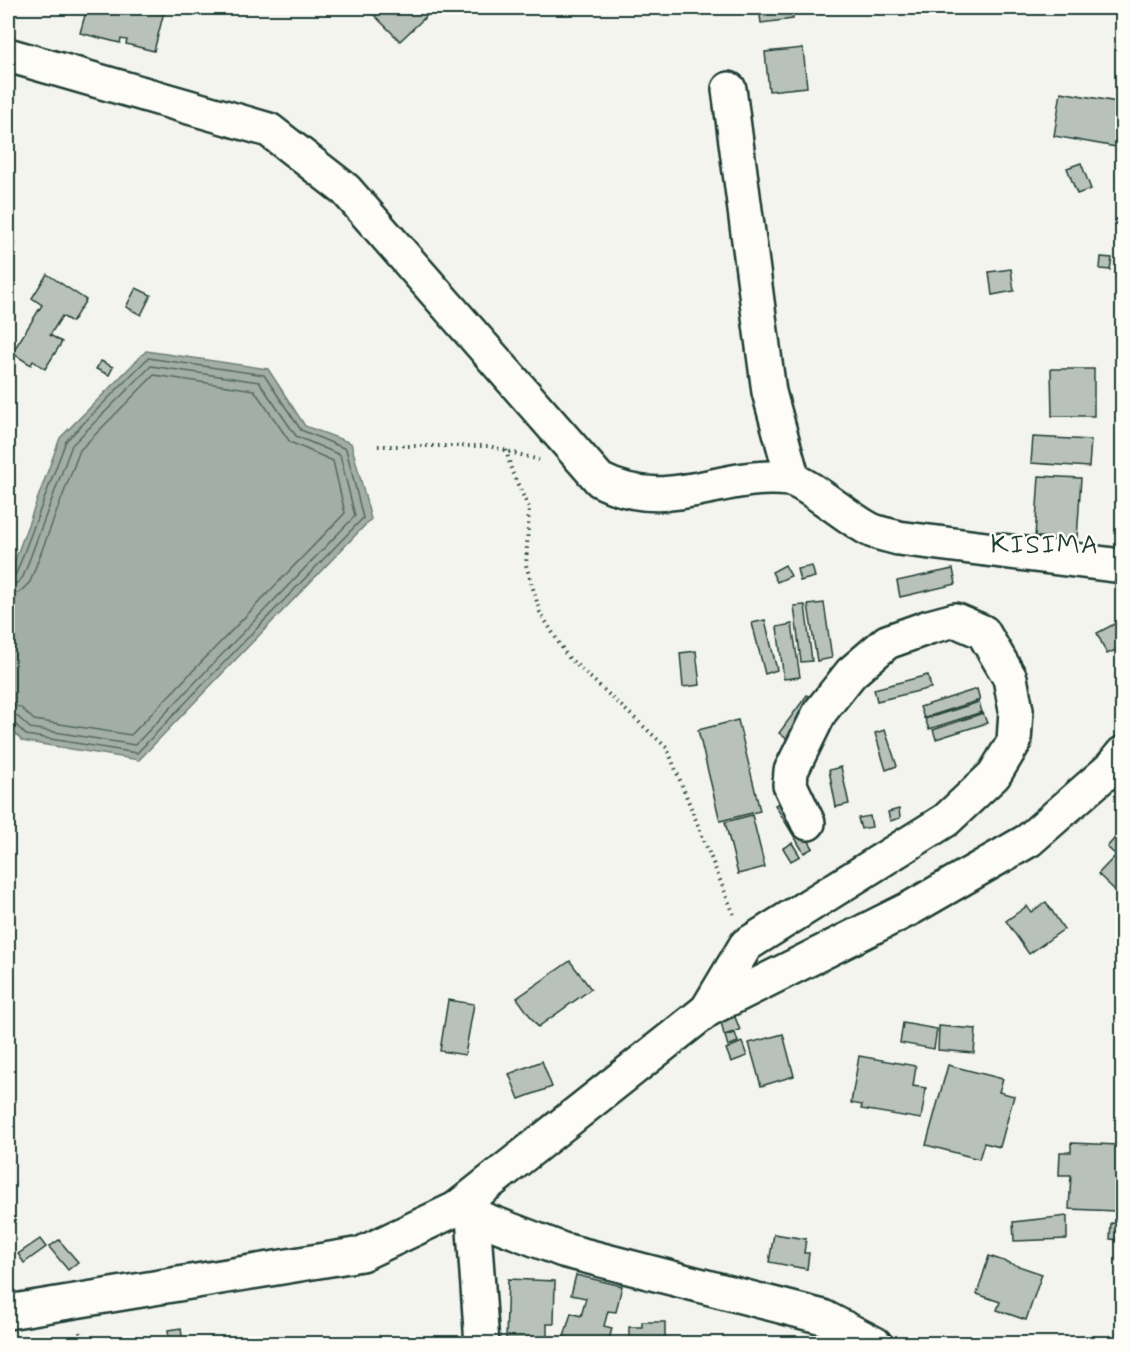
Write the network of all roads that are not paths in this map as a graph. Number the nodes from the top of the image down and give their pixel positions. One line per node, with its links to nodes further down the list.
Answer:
1 (8, 55): 3 (street)
2 (729, 89): 3 (street)
3 (793, 480): 4 (street)
4 (1122, 560)
5 (1122, 754): 7 (street)
6 (808, 823): 7 (street)
7 (707, 1010): 8 (street)
8 (465, 1213): 9 (street); 10 (street); 11 (street)
9 (8, 1312)
10 (482, 1344)
11 (875, 1344)

